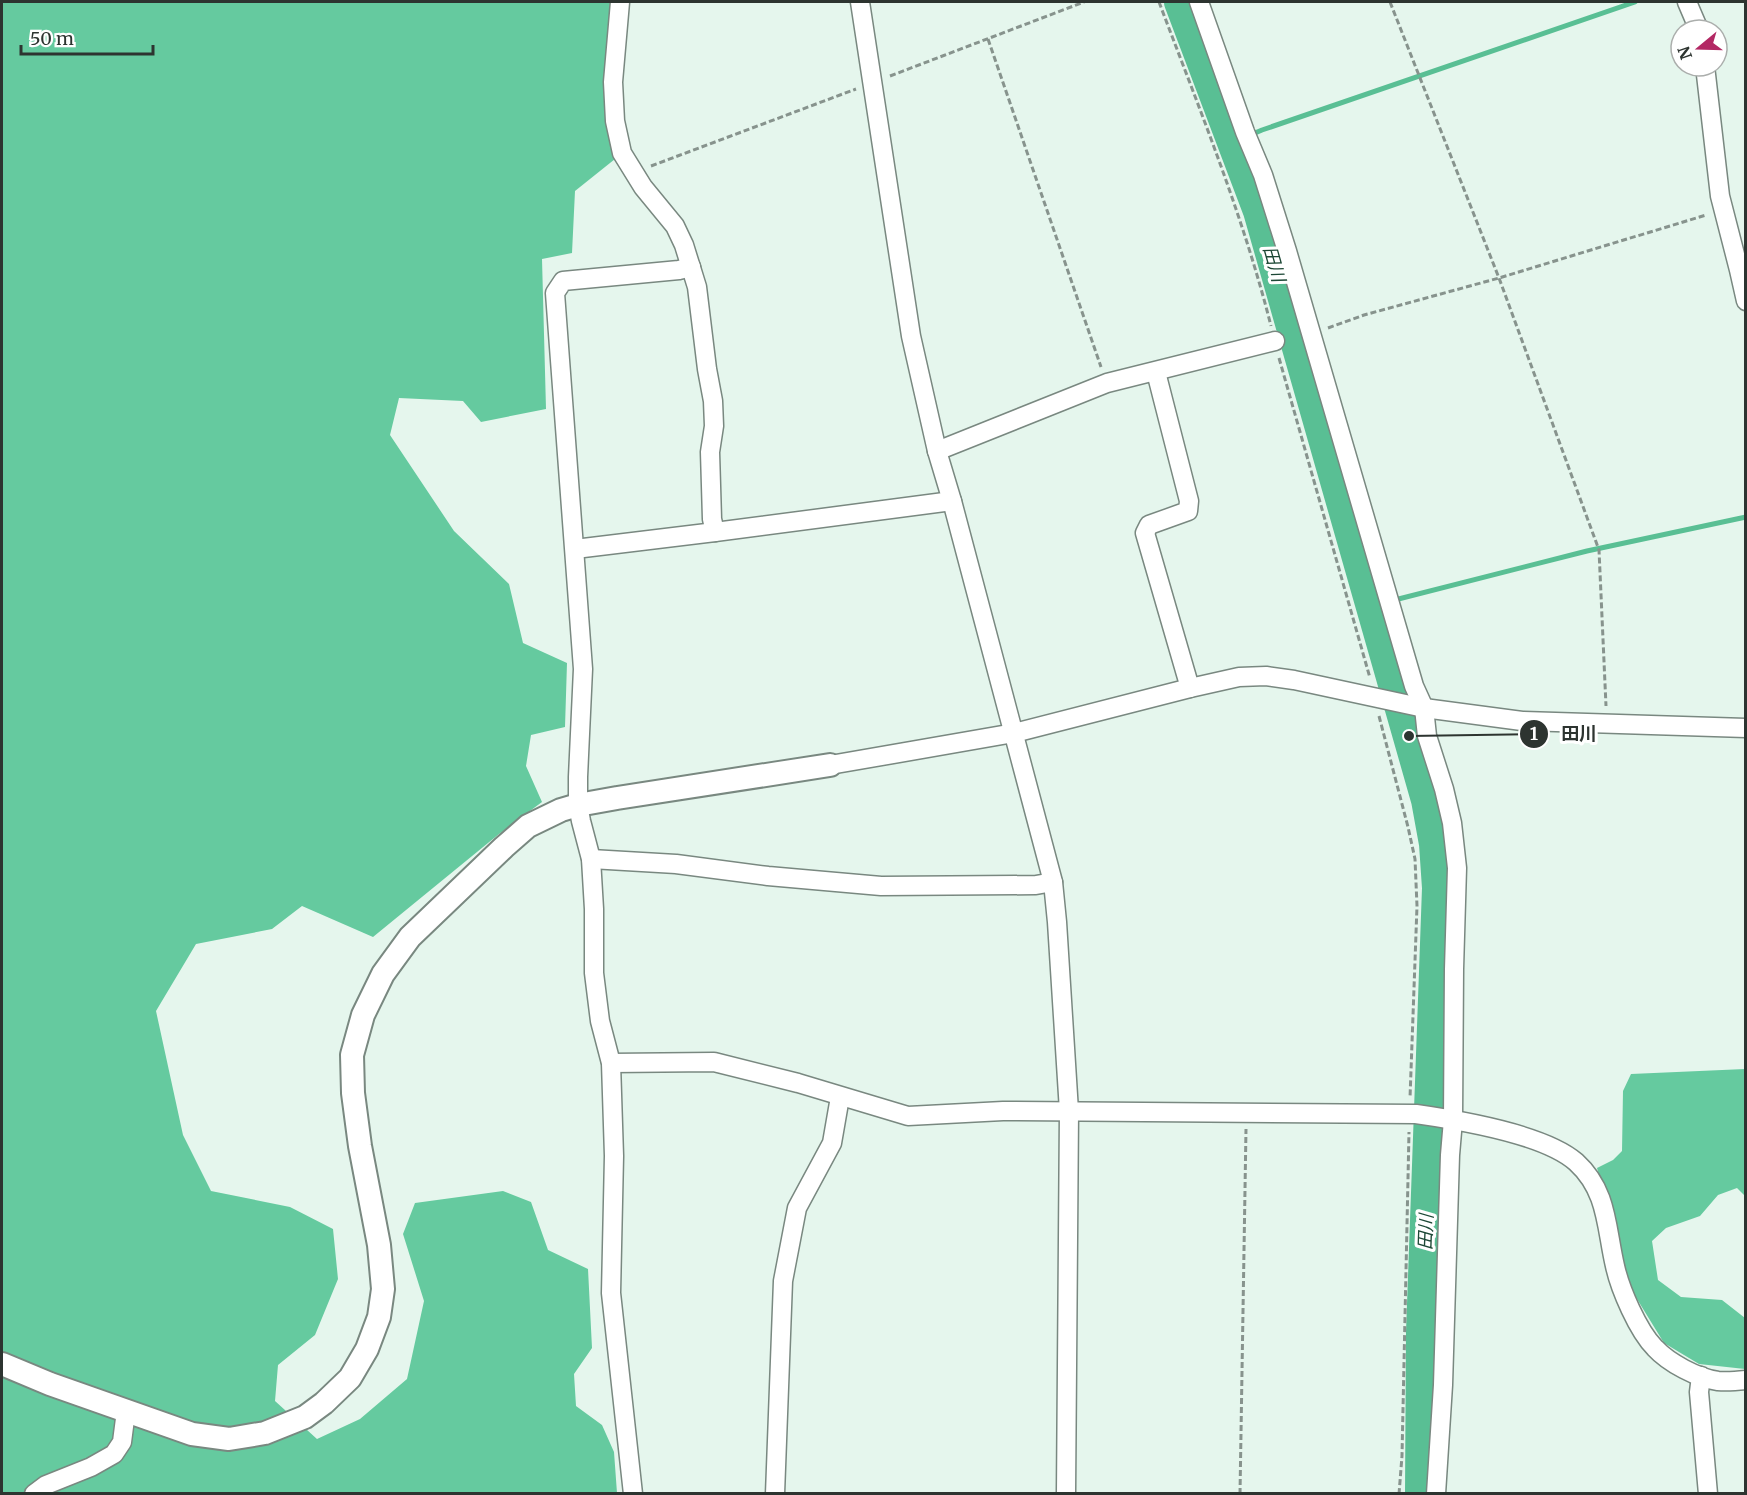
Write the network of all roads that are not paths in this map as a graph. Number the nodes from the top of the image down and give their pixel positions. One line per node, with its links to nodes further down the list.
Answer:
1 (620, 2): 7 (street)
2 (860, 2): 11 (street)
3 (1199, 2): 16 (street)
4 (1687, 2): 5 (street)
5 (1694, 18)
6 (1706, 78): 8 (street)
7 (691, 267): 13 (street); 14 (street)
8 (1746, 301)
9 (1275, 341): 10 (street)
10 (1156, 372): 11 (street); 15 (street)
11 (937, 451): 12 (street)
12 (952, 501): 13 (street); 18 (street)
13 (715, 532): 14 (street)
14 (575, 549): 20 (street)
15 (1190, 688): 16 (street); 18 (street)
16 (1418, 707): 17 (street); 26 (street)
17 (1746, 728)
18 (1014, 733): 19 (street); 22 (street)
19 (830, 765): 20 (street)
20 (578, 805): 21 (street); 30 (street)
21 (591, 859): 22 (street); 23 (street)
22 (1053, 882): 25 (street)
23 (611, 1063): 24 (street); 32 (street)
24 (840, 1097): 25 (street); 33 (street)
25 (1069, 1111): 26 (street); 34 (street)
26 (1449, 1119): 28 (street); 35 (street)
27 (2, 1364): 30 (street)
28 (1701, 1376): 29 (street); 36 (street)
29 (1746, 1380)
30 (126, 1411): 31 (street)
31 (34, 1494)
32 (633, 1494)
33 (775, 1494)
34 (1066, 1494)
35 (1436, 1494)
36 (1708, 1494)

